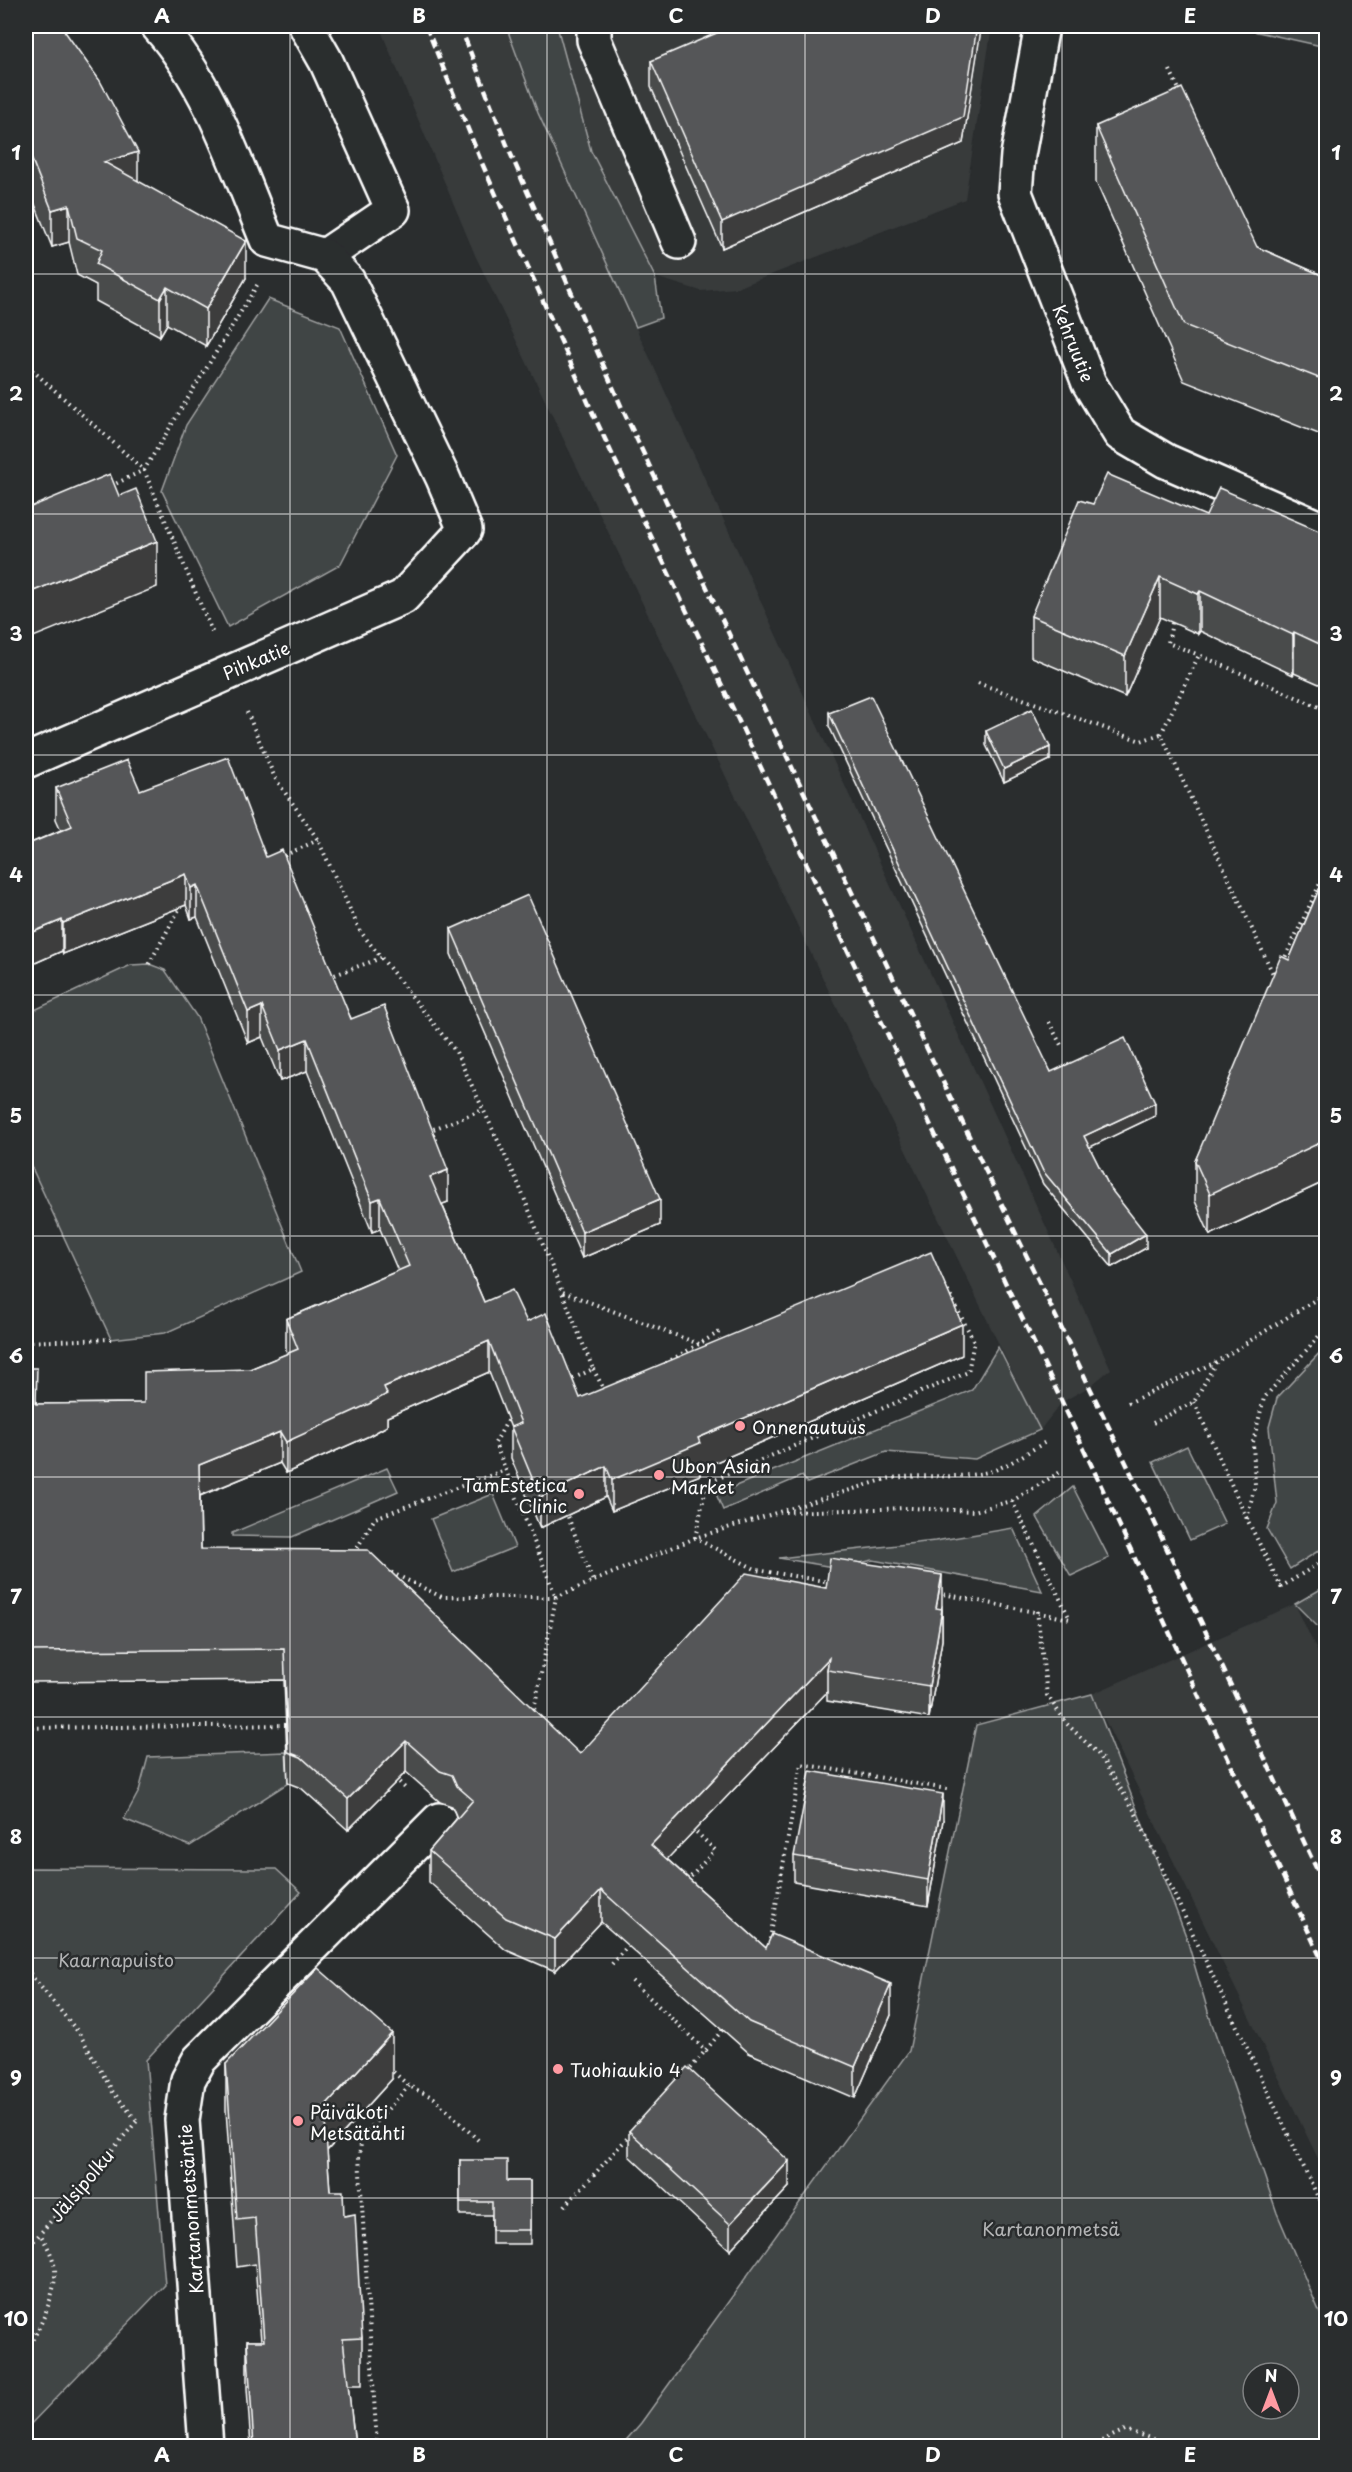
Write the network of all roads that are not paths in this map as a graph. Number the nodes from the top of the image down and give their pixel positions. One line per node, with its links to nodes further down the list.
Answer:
1 (158, 26): 6 (street)
2 (306, 26): 6 (street)
3 (594, 26): 5 (street)
4 (1042, 26): 7 (street, Kehruutie)
5 (679, 242)
6 (325, 256): 8 (street, Pihkatie)
7 (1326, 531)
8 (26, 761)
9 (440, 1821): 10 (street, Kartanonmetsäntie)
10 (207, 2446)

